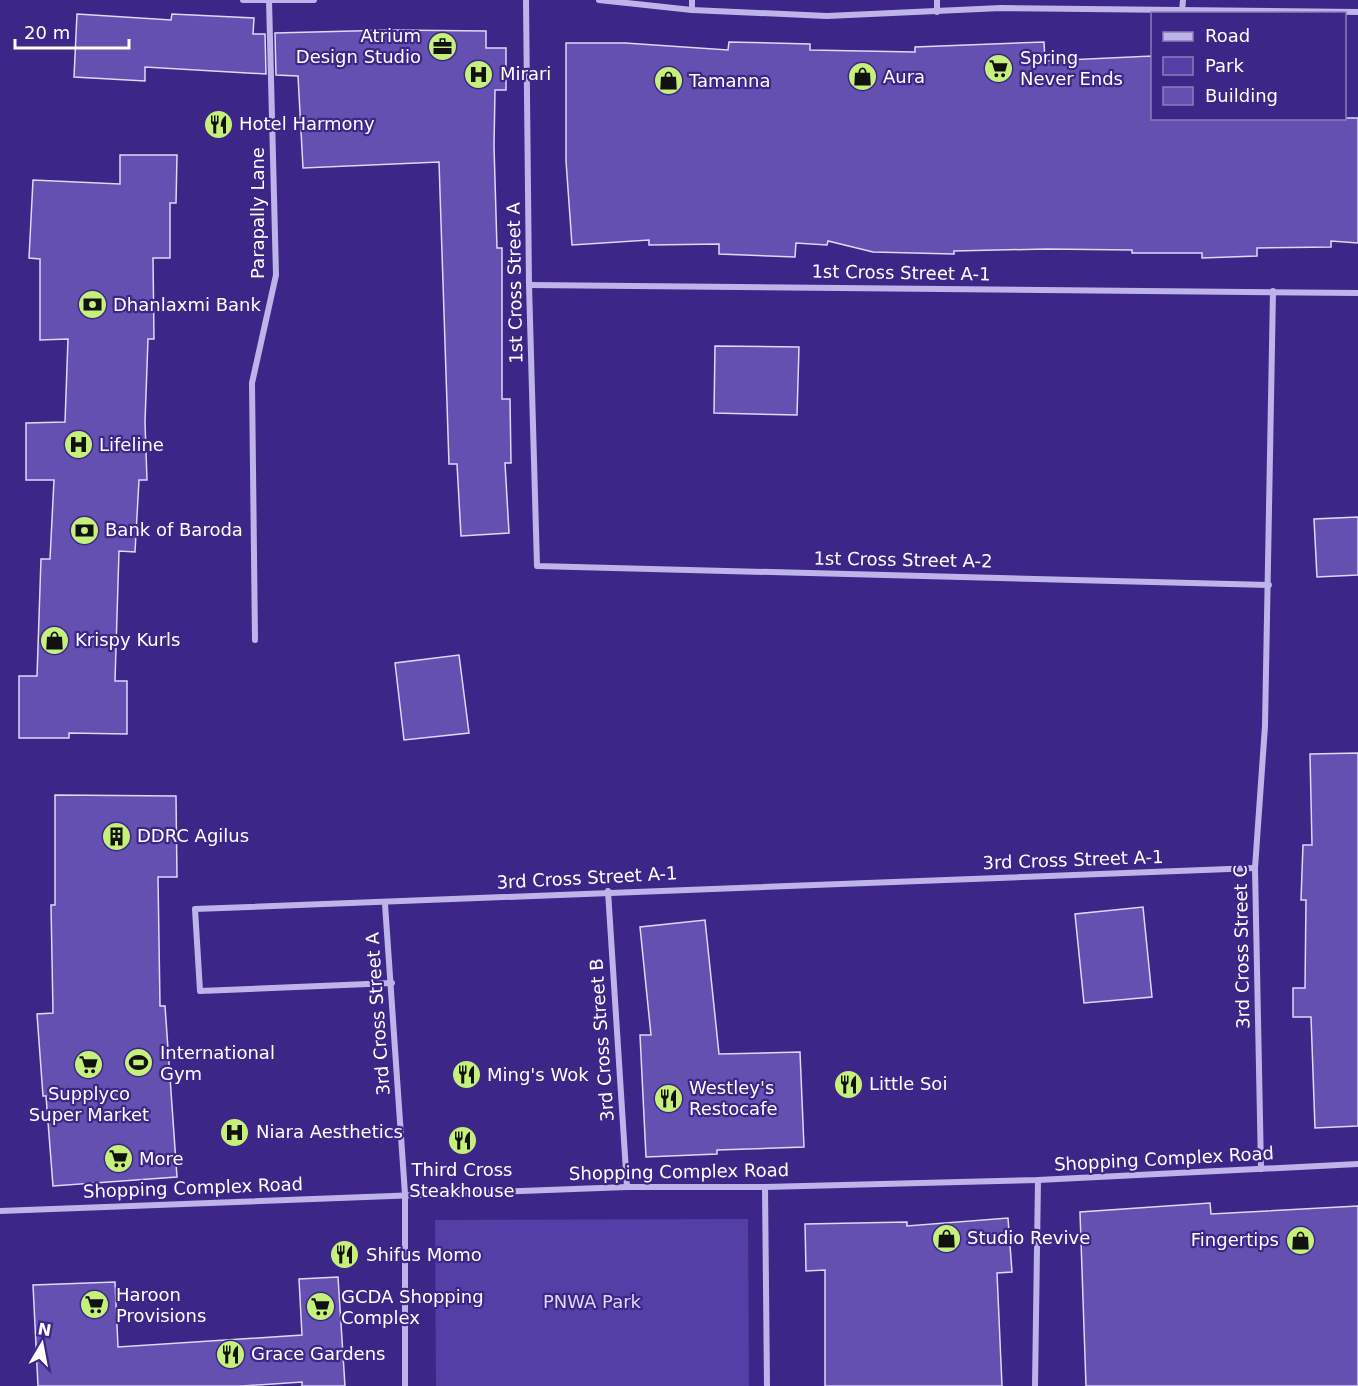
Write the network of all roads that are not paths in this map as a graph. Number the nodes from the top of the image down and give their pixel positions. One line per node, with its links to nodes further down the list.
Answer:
1 (243, 0): 8 (street)
2 (314, 0): 8 (street)
3 (526, 0): 13 (street, 1st Cross Street A)
4 (599, 0): 9 (street)
5 (693, 0): 9 (street)
6 (937, 0): 11 (street)
7 (1183, 0): 10 (street)
8 (269, 1): 18 (street, Parapally Lane)
9 (692, 10): 11 (street)
10 (1182, 11): 11 (street); 12 (street)
11 (937, 12)
12 (1358, 12)
13 (529, 285): 14 (street, 1st Cross Street A-1); 16 (street, 1st Cross Street A)
14 (1274, 291): 15 (street, 1st Cross Street A-1); 17 (street, 3rd Cross Street C)
15 (1358, 293)
16 (537, 566): 17 (street, 1st Cross Street A-2)
17 (1269, 585): 19 (street, 3rd Cross Street C)
18 (255, 640)
19 (1255, 868): 20 (street, 3rd Cross Street A-1); 24 (street, 3rd Cross Street C)
20 (608, 891): 21 (street, 3rd Cross Street A-1); 26 (street, 3rd Cross Street B)
21 (384, 904): 22 (street, 3rd Cross Street A); 22 (street, 3rd Cross Street A-1)
22 (392, 983): 28 (street, 3rd Cross Street A)
23 (1358, 1164): 24 (street, Shopping Complex Road)
24 (1261, 1169): 25 (street, Shopping Complex Road)
25 (1038, 1180): 27 (street, Shopping Complex Road); 32 (street)
26 (627, 1186): 27 (street, Shopping Complex Road); 28 (street, Shopping Complex Road)
27 (765, 1186): 31 (street)
28 (405, 1194): 29 (street, Shopping Complex Road); 30 (street, 3rd Cross Street A)
29 (0, 1211)
30 (405, 1386)
31 (767, 1386)
32 (1035, 1386)

